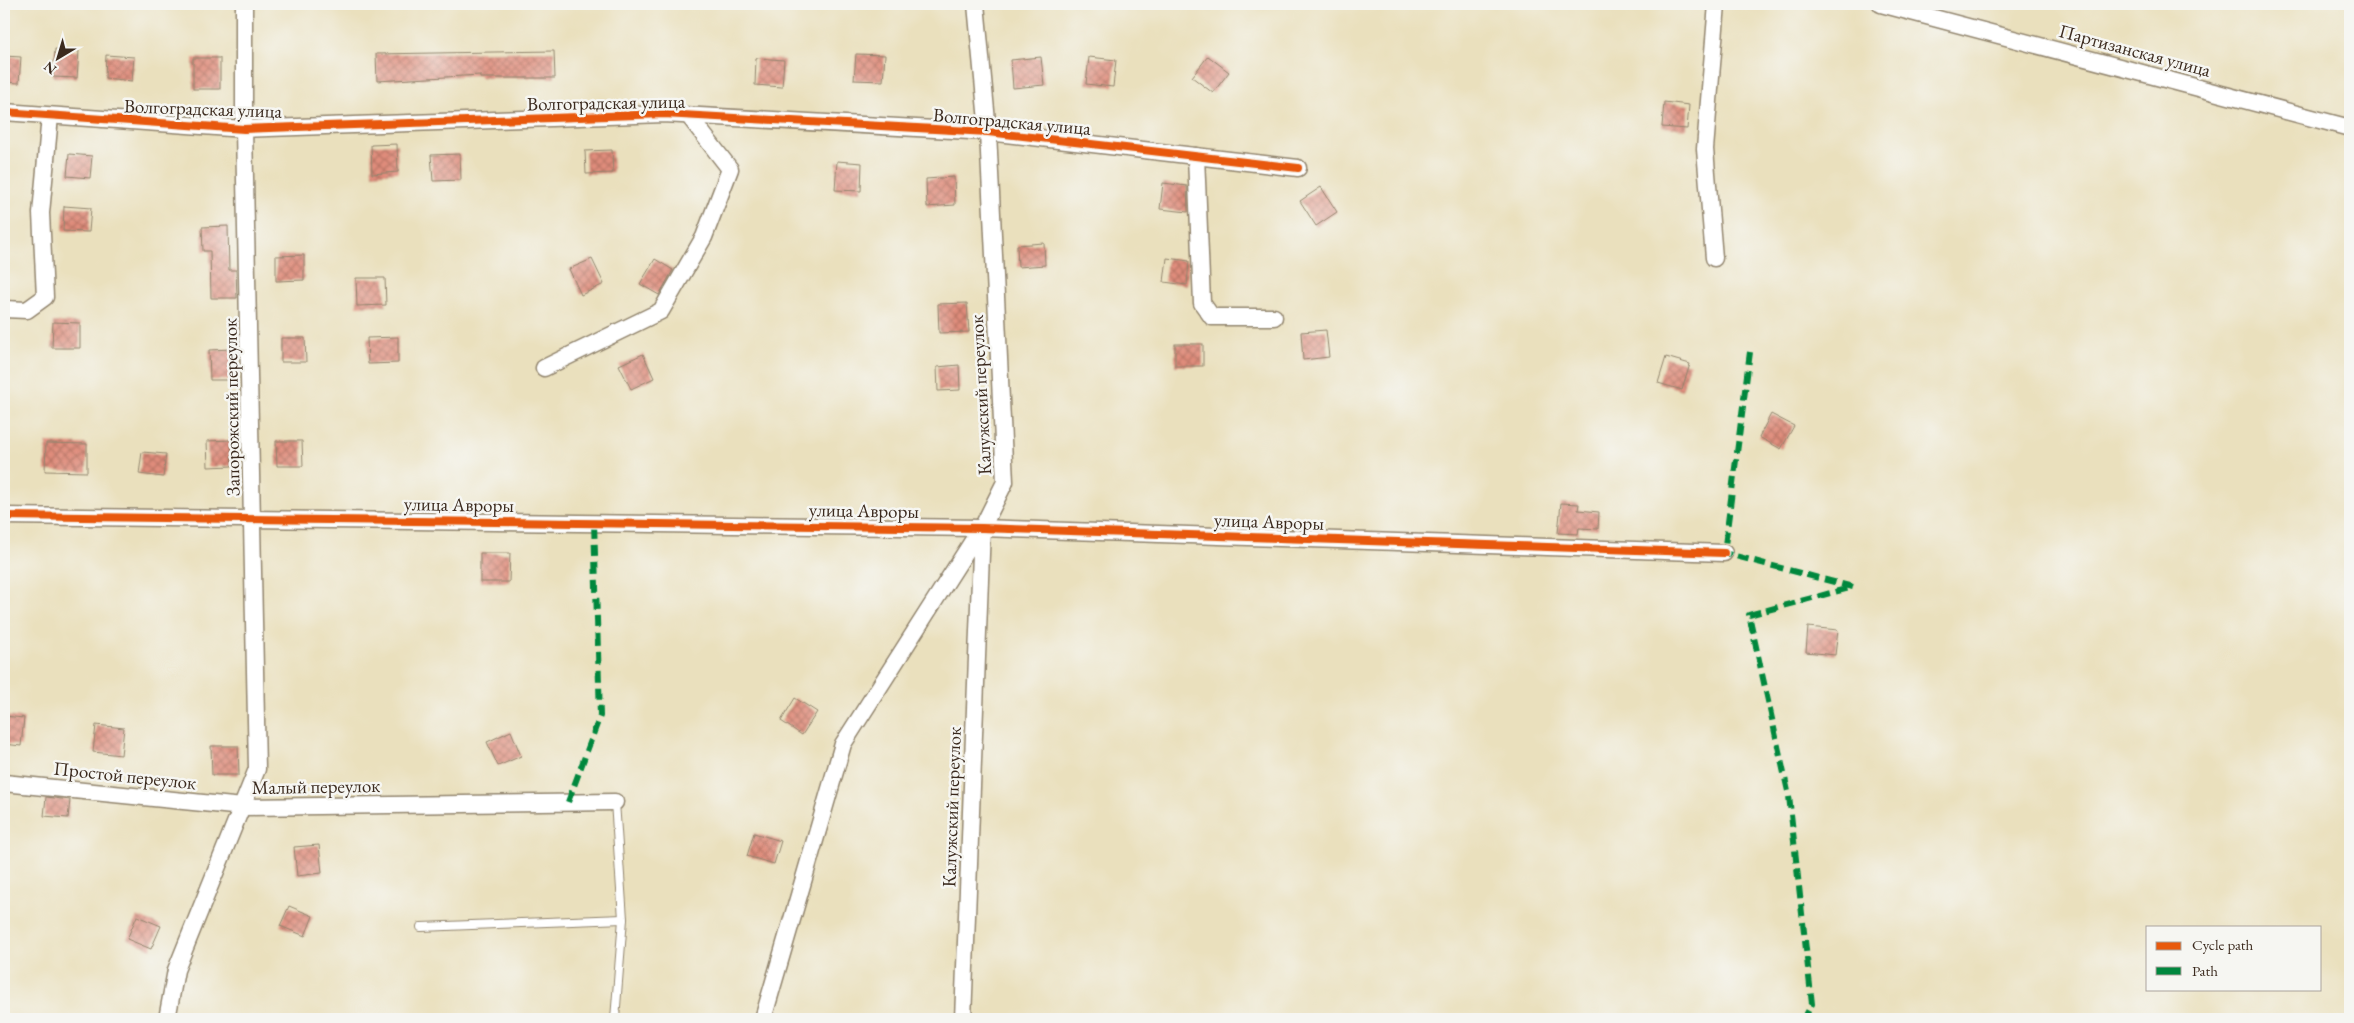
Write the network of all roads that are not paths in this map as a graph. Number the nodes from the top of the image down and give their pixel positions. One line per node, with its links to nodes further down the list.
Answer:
1 (244, 4): 9 (street, Запорожский переулок)
2 (976, 4): 10 (street, Калужский переулок)
3 (1717, 4): 13 (street)
4 (1881, 4): 8 (street, Партизанская улица)
5 (4, 112): 6 (street, Волгоградская улица)
6 (50, 116): 9 (street, Волгоградская улица); 14 (street)
7 (689, 116): 9 (street, Волгоградская улица); 10 (street, Волгоградская улица); 16 (street)
8 (2350, 128)
9 (244, 129): 18 (street, Запорожский переулок)
10 (988, 132): 11 (street, Волгоградская улица); 19 (street, Калужский переулок)
11 (1196, 156): 12 (street, Волгоградская улица); 15 (street)
12 (1298, 168)
13 (1714, 258)
14 (4, 309)
15 (1274, 317)
16 (544, 368)
17 (4, 516): 18 (street, улица Авроры)
18 (253, 518): 19 (street, улица Авроры); 23 (street, Запорожский переулок)
19 (982, 528): 20 (street, улица Авроры); 28 (street); 29 (street, Калужский переулок)
20 (1724, 553)
21 (4, 783): 23 (street, Простой переулок)
22 (615, 802): 23 (street, Малый переулок); 24 (lane)
23 (243, 807): 26 (street, Малый переулок)
24 (623, 919): 25 (lane); 27 (lane)
25 (421, 927)
26 (167, 1019)
27 (615, 1019)
28 (763, 1019)
29 (963, 1019)

